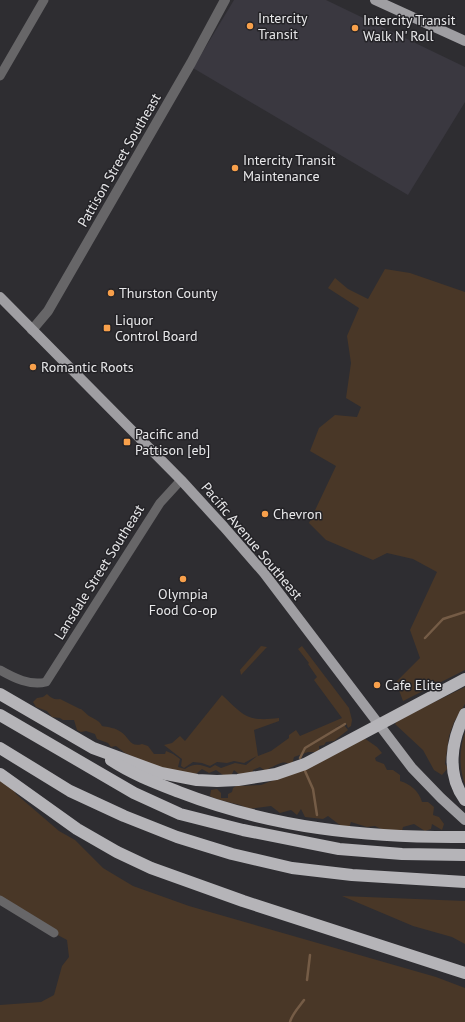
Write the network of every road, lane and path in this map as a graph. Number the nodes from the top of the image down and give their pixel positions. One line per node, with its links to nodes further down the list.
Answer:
1 (44, 0): 5 (street)
2 (225, 0): 7 (street, Pattison Street Southeast)
3 (375, 0): 4 (main road)
4 (465, 41)
5 (0, 76)
6 (0, 297): 7 (main road, Pacific Avenue Southeast)
7 (32, 330): 8 (main road, Pacific Avenue Southeast)
8 (181, 480): 9 (street, Lansdale Street Southeast); 14 (main road, Pacific Avenue Southeast)
9 (0, 670)
10 (465, 679): 14 (highway)
11 (0, 694): 16 (highway)
12 (465, 714): 18 (highway)
13 (0, 715): 21 (highway)
14 (380, 725): 16 (highway); 19 (main road, Pacific Avenue Southeast)
15 (0, 748): 22 (highway)
16 (93, 748): 20 (highway)
17 (0, 774): 25 (highway)
18 (465, 800)
19 (465, 820)
20 (465, 837)
21 (465, 856)
22 (465, 882)
23 (0, 900): 24 (street)
24 (54, 933)
25 (465, 973)

